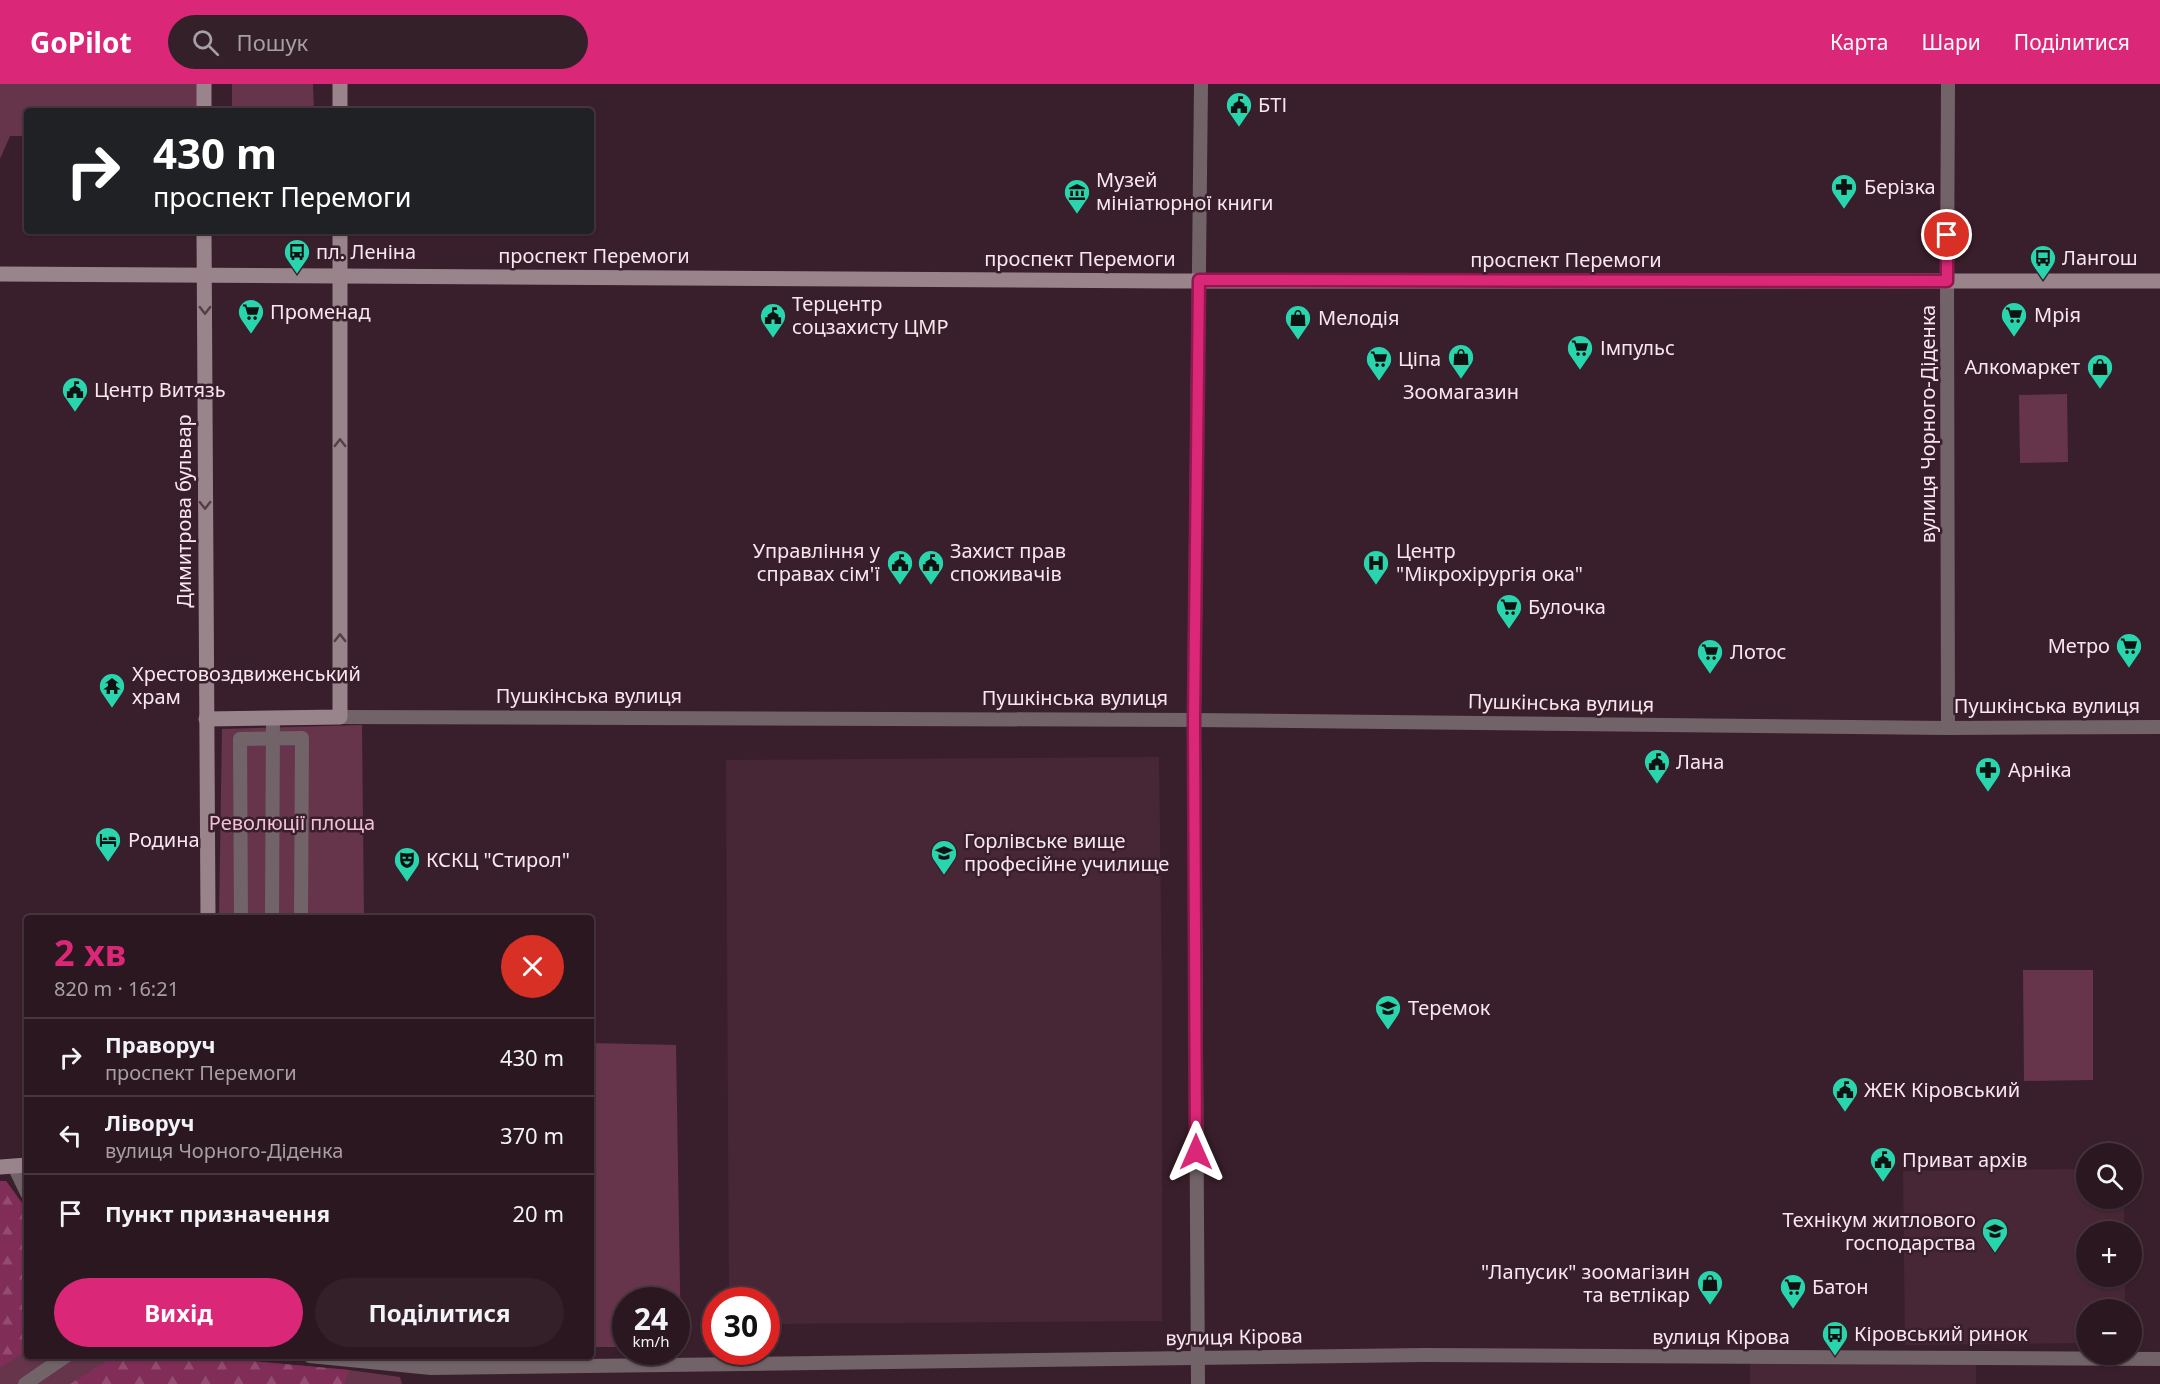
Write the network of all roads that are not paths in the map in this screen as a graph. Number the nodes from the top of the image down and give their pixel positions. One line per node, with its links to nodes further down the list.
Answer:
1 (204, 84): 5 (main road)
2 (340, 84): 6 (main road)
3 (1201, 84): 12 (street)
4 (1948, 84): 13 (street, вулиця Чорного-Діденка)
5 (204, 108)
6 (340, 108)
7 (204, 234): 10 (main road, Димитрова бульвар)
8 (340, 234): 11 (main road)
9 (0, 274): 10 (main road, проспект Перемоги)
10 (204, 275): 11 (main road, проспект Перемоги); 17 (main road, Димитрова бульвар, one-way to 17)
11 (341, 275): 12 (main road, проспект Перемоги); 15 (main road, one-way to 11)
12 (1199, 280): 13 (main road, проспект Перемоги); 18 (street)
13 (1947, 281): 14 (main road, проспект Перемоги); 20 (street, вулиця Чорного-Діденка)
14 (2160, 281)
15 (340, 717): 16 (main road, Пушкінська вулиця); 18 (street, Пушкінська вулиця)
16 (273, 718): 17 (main road, Пушкінська вулиця); 21 (street)
17 (206, 720): 22 (main road, Димитрова бульвар)
18 (1194, 720): 20 (street, Пушкінська вулиця); 28 (street)
19 (2160, 727): 20 (street, Пушкінська вулиця)
20 (1948, 728)
21 (273, 739): 23 (street); 24 (street); 25 (street)
22 (208, 915)
23 (241, 915)
24 (272, 915)
25 (301, 915)
26 (14, 1166): 27 (street)
27 (24, 1187)
28 (1197, 1356): 32 (street, вулиця Кірова); 33 (street, вулиця Кірова); 35 (street)
29 (62, 1359): 34 (street)
30 (340, 1359): 33 (street, вулиця Кірова)
31 (476, 1359): 33 (street)
32 (2160, 1359)
33 (486, 1366)
34 (25, 1384)
35 (1198, 1384)

